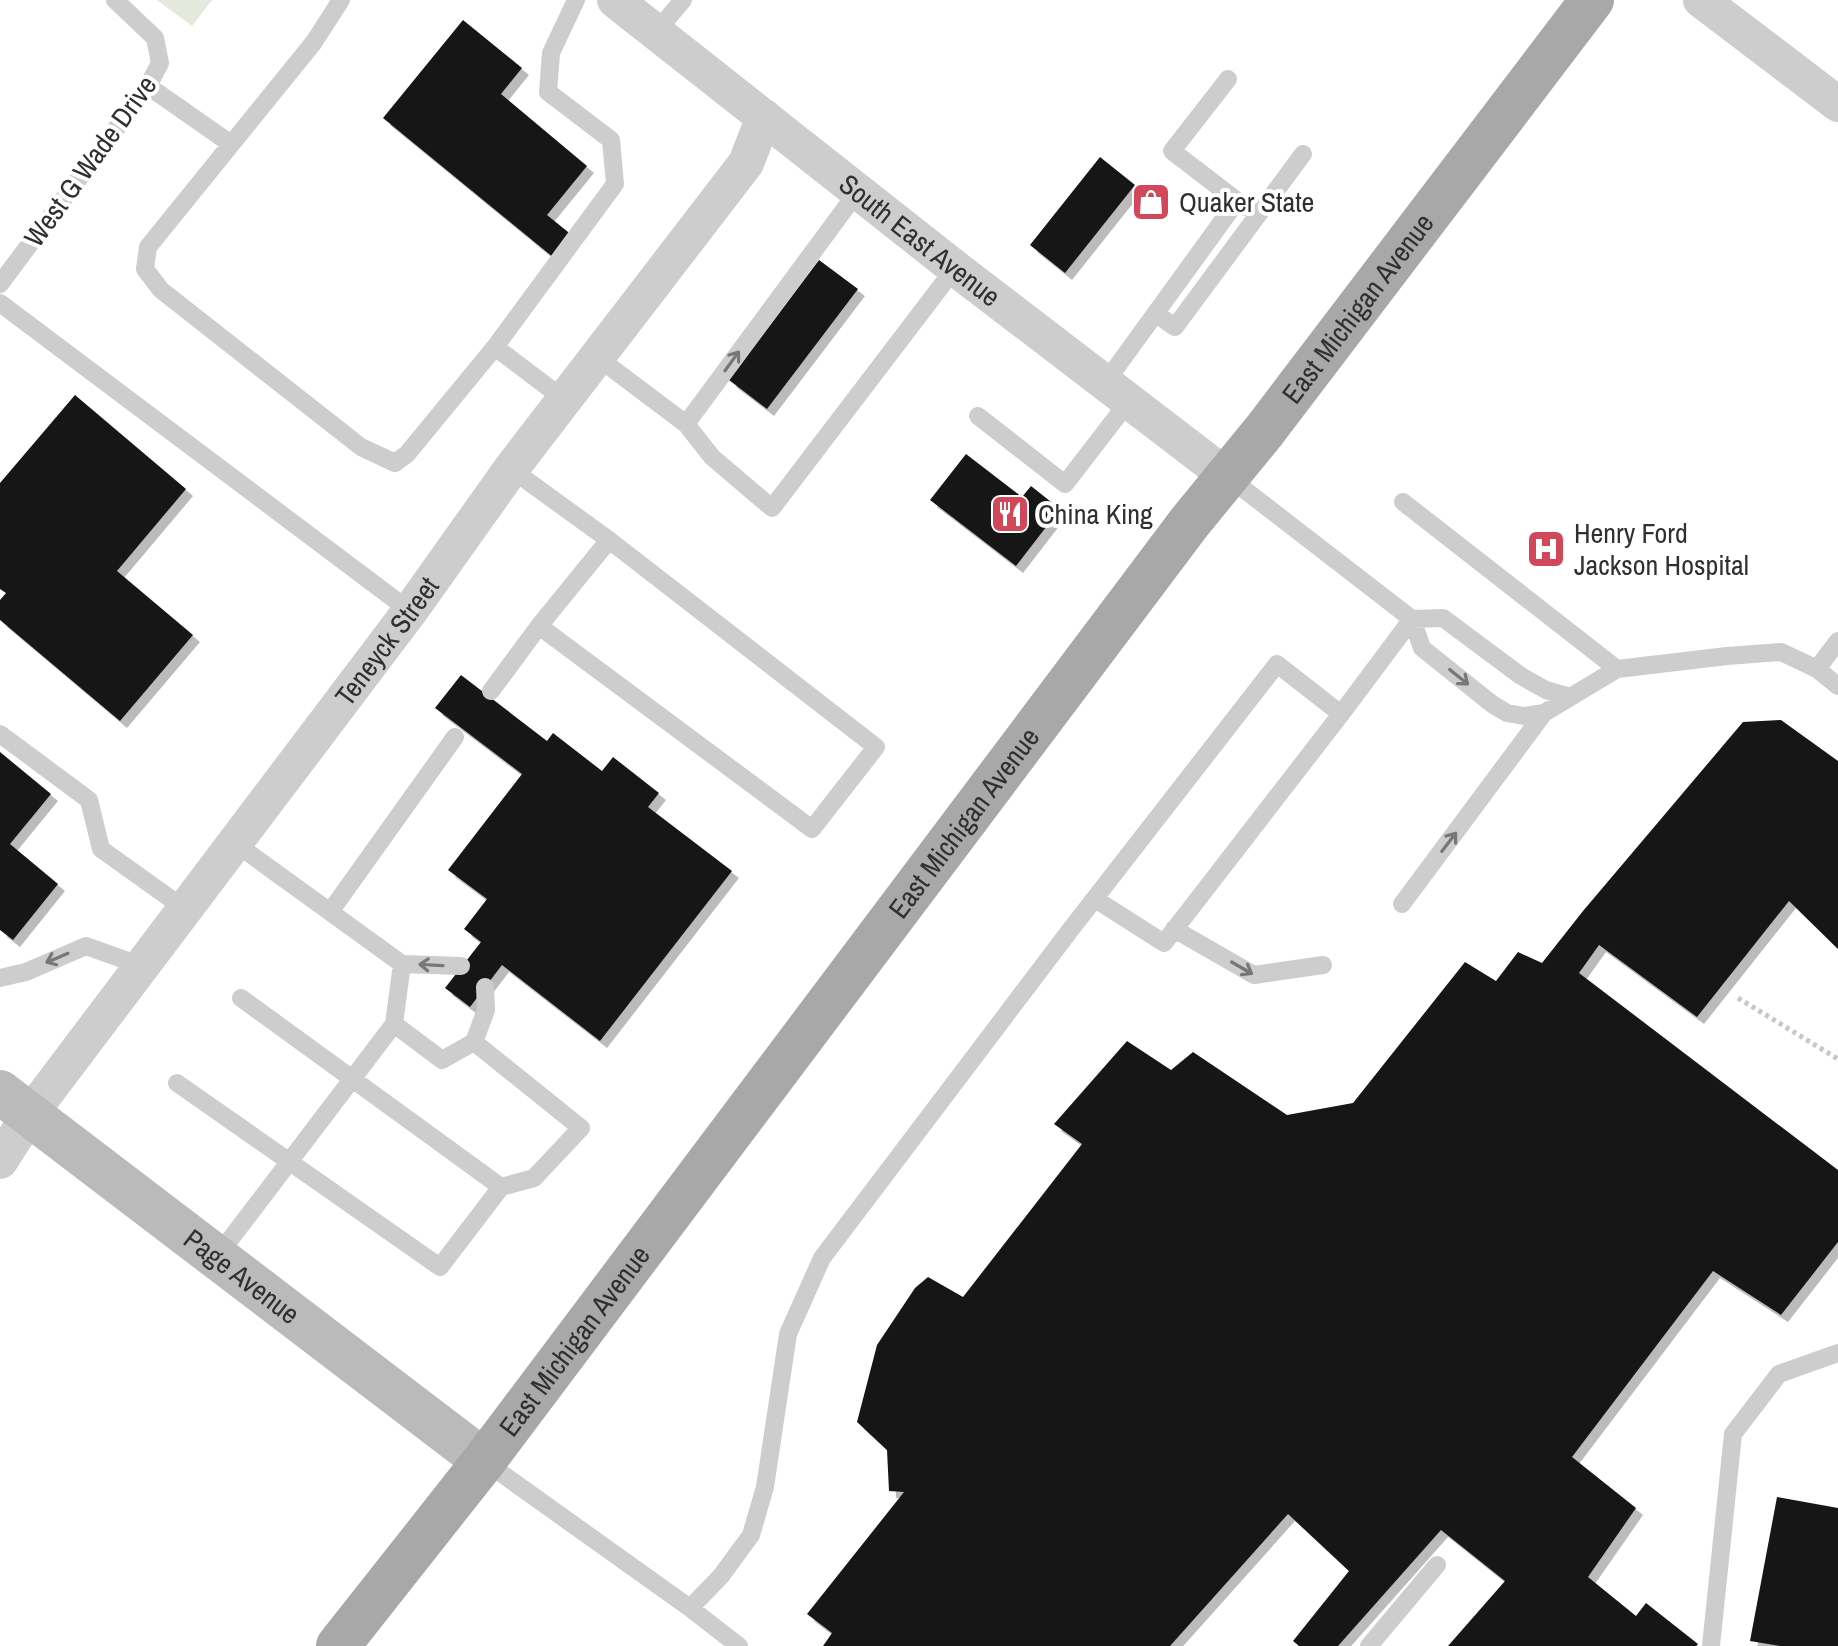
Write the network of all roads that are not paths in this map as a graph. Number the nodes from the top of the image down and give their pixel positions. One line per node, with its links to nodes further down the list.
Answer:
1 (115, 0): 10 (lane, West G Wade Drive)
2 (341, 0): 13 (lane)
3 (576, 0): 22 (lane)
4 (615, 0): 8 (street, South East Avenue)
5 (683, 0): 8 (lane)
6 (1592, 0): 29 (main road, East Michigan Avenue)
7 (1701, 0): 11 (street)
8 (656, 32): 12 (street, South East Avenue)
9 (1228, 79): 16 (lane)
10 (148, 86): 13 (lane); 19 (lane, West G Wade Drive)
11 (1838, 104)
12 (764, 117): 15 (street, South East Avenue); 23 (street, Teneyck Street)
13 (231, 144): 22 (lane)
14 (1303, 154): 17 (lane)
15 (858, 191): 18 (street, South East Avenue); 27 (lane, one-way to 15)
16 (1237, 201): 17 (lane); 21 (lane)
17 (1257, 216): 21 (lane)
18 (955, 268): 24 (street, South East Avenue); 27 (lane)
19 (0, 284)
20 (0, 303): 32 (lane)
21 (1156, 314): 24 (lane)
22 (495, 347): 25 (lane)
23 (597, 357): 25 (street, Teneyck Street); 27 (lane)
24 (1117, 392): 26 (lane); 29 (street, South East Avenue)
25 (565, 400): 28 (street, Teneyck Street)
26 (978, 416)
27 (686, 424)
28 (511, 469): 31 (lane); 32 (street, Teneyck Street)
29 (1228, 477): 33 (lane); 68 (main road, East Michigan Avenue)
30 (1403, 502): 36 (lane)
31 (609, 540): 34 (lane); 34 (lane)
32 (410, 611): 45 (street, Teneyck Street)
33 (1412, 619): 40 (lane); 41 (lane, one-way to 41); 42 (lane)
34 (539, 626): 39 (lane)
35 (1838, 641): 37 (lane)
36 (1617, 669): 37 (lane); 40 (lane)
37 (1817, 669): 38 (lane)
38 (1838, 686)
39 (491, 691)
40 (1570, 697): 41 (lane)
41 (1544, 713): 47 (lane, one-way to 41)
42 (1341, 714): 46 (lane); 50 (lane)
43 (0, 734): 48 (lane)
44 (455, 737): 49 (lane)
45 (235, 843): 48 (street, Teneyck Street); 49 (lane)
46 (1095, 899): 50 (lane); 70 (lane)
47 (1402, 904)
48 (185, 909): 53 (street, Teneyck Street)
49 (330, 912): 51 (lane)
50 (1174, 929): 52 (lane, one-way to 52)
51 (402, 964): 54 (lane, one-way to 51); 58 (lane)
52 (1323, 965)
53 (142, 966): 55 (lane, one-way to 55); 62 (street, Teneyck Street)
54 (461, 966)
55 (0, 978)
56 (485, 987): 59 (lane)
57 (241, 998): 60 (lane)
58 (394, 1024): 59 (lane); 60 (lane)
59 (474, 1042): 65 (lane)
60 (352, 1079): 64 (lane); 65 (lane)
61 (177, 1083): 64 (lane)
62 (15, 1103): 63 (street, Teneyck Street); 66 (street, Page Avenue)
63 (0, 1161)
64 (291, 1161): 65 (lane); 66 (lane)
65 (501, 1187)
66 (216, 1258): 68 (street, Page Avenue)
67 (1838, 1353): 74 (lane)
68 (484, 1461): 70 (lane); 71 (main road, East Michigan Avenue)
69 (1437, 1565): 73 (lane)
70 (690, 1608): 72 (lane)
71 (338, 1646)
72 (739, 1646)
73 (1369, 1646)
74 (1711, 1646)

